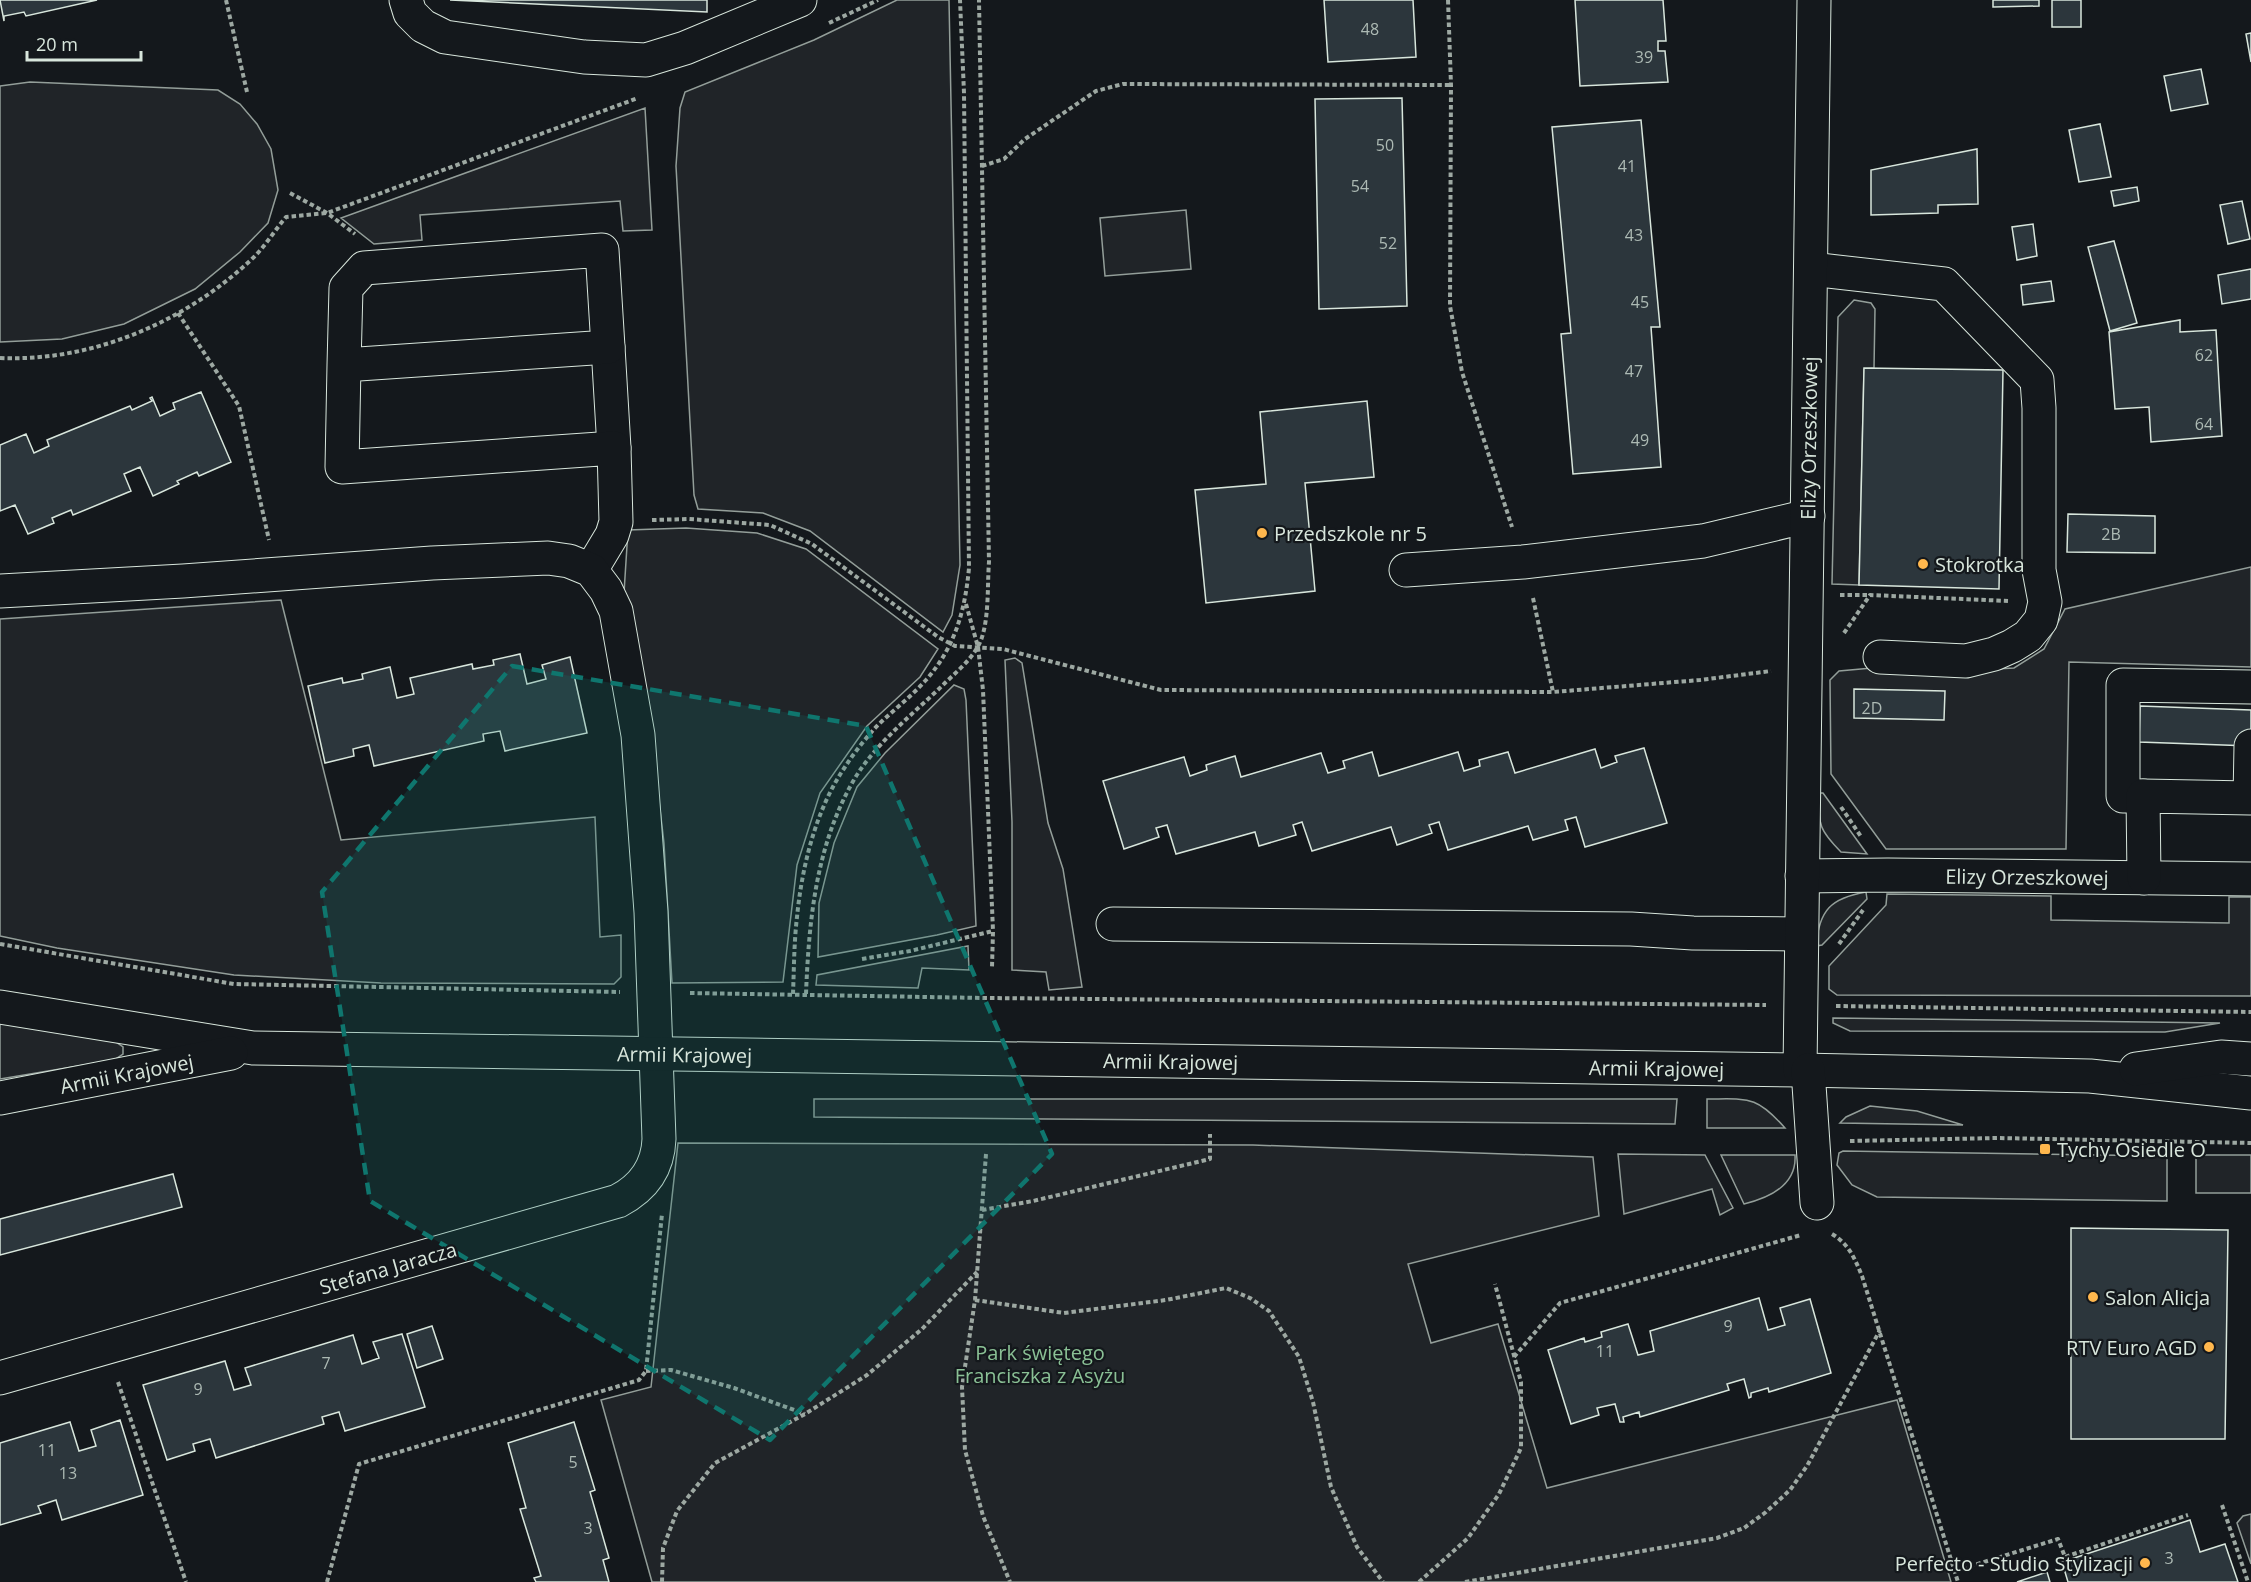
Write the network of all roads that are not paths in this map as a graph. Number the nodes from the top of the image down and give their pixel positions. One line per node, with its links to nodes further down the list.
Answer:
1 (406, 0): 4 (street)
2 (800, 0): 4 (street)
3 (1814, 0): 5 (street, Elizy Orzeszkowej)
4 (751, 10)
5 (1810, 269): 9 (street, Elizy Orzeszkowej); 13 (street)
6 (609, 347): 7 (street); 7 (street); 8 (street)
7 (344, 365): 8 (street)
8 (614, 448): 10 (street)
9 (1808, 516): 11 (street); 17 (street, Elizy Orzeszkowej)
10 (591, 570): 12 (street); 24 (street, Stefana Jaracza)
11 (1406, 570)
12 (0, 591)
13 (1880, 657)
14 (2251, 687): 16 (street)
15 (2251, 746): 16 (street)
16 (2144, 796): 18 (street)
17 (1802, 876): 18 (street, Elizy Orzeszkowej); 21 (street, Elizy Orzeszkowej)
18 (2144, 878): 19 (street, Elizy Orzeszkowej)
19 (2251, 879)
20 (1113, 924): 21 (street)
21 (1801, 934): 26 (street, Elizy Orzeszkowej)
22 (0, 1007): 23 (street, Armii Krajowej)
23 (254, 1048): 24 (street, Armii Krajowej); 29 (street, Armii Krajowej)
24 (656, 1055): 26 (street, Armii Krajowej); 31 (street, Stefana Jaracza)
25 (2241, 1055): 27 (street, Armii Krajowej)
26 (1804, 1070): 27 (street, Armii Krajowej); 30 (street, Elizy Orzeszkowej)
27 (2090, 1076): 28 (street, Armii Krajowej)
28 (2251, 1093)
29 (0, 1098)
30 (1819, 1219)
31 (0, 1378)

